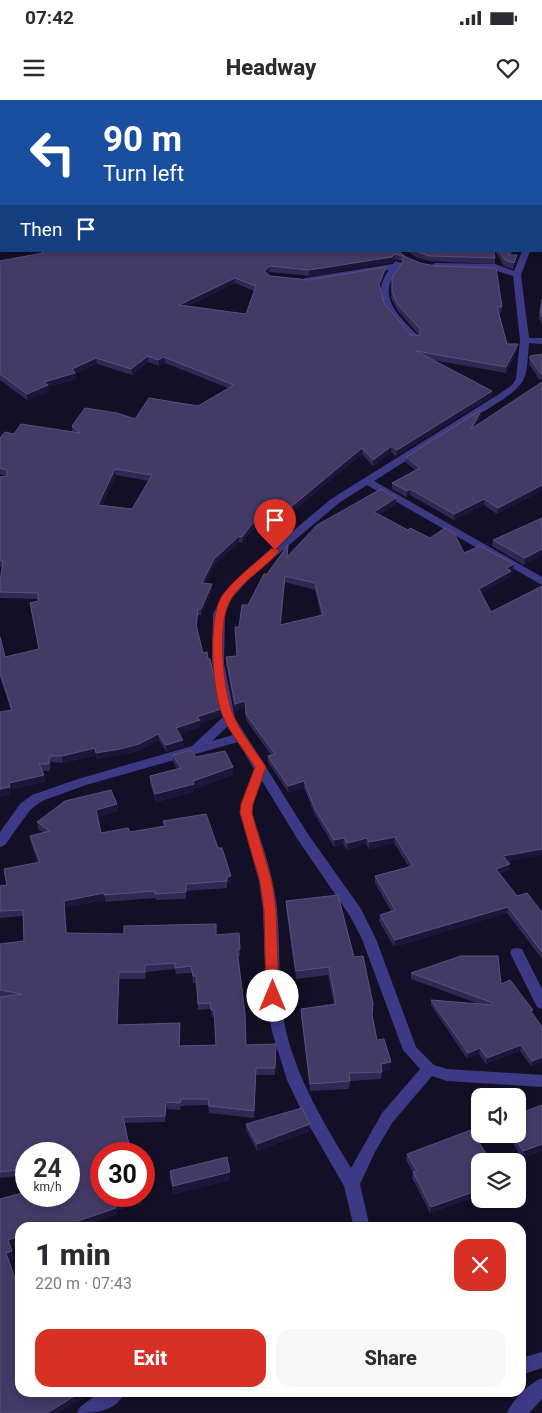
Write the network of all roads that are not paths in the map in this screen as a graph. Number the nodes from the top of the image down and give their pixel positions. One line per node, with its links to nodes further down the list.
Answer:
1 (526, 252): 5 (street)
2 (402, 256): 3 (street)
3 (397, 266): 6 (street); 7 (street)
4 (427, 266): 5 (street)
5 (517, 275): 8 (street)
6 (293, 280)
7 (415, 338)
8 (525, 340): 9 (street); 10 (street)
9 (542, 341)
10 (366, 480): 11 (street); 12 (street)
11 (539, 578)
12 (229, 718): 13 (street); 14 (street)
13 (240, 737): 14 (street); 15 (street)
14 (193, 750): 16 (street)
15 (261, 767): 19 (street); 21 (street)
16 (0, 842)
17 (517, 953): 18 (street)
18 (542, 1004)
19 (429, 1069): 20 (street); 21 (street)
20 (542, 1082)
21 (352, 1184): 22 (street)
22 (361, 1222)
23 (542, 1360): 24 (street)
24 (526, 1365)
25 (542, 1388): 28 (street)
26 (109, 1397): 27 (street)
27 (86, 1413)
28 (516, 1413)

